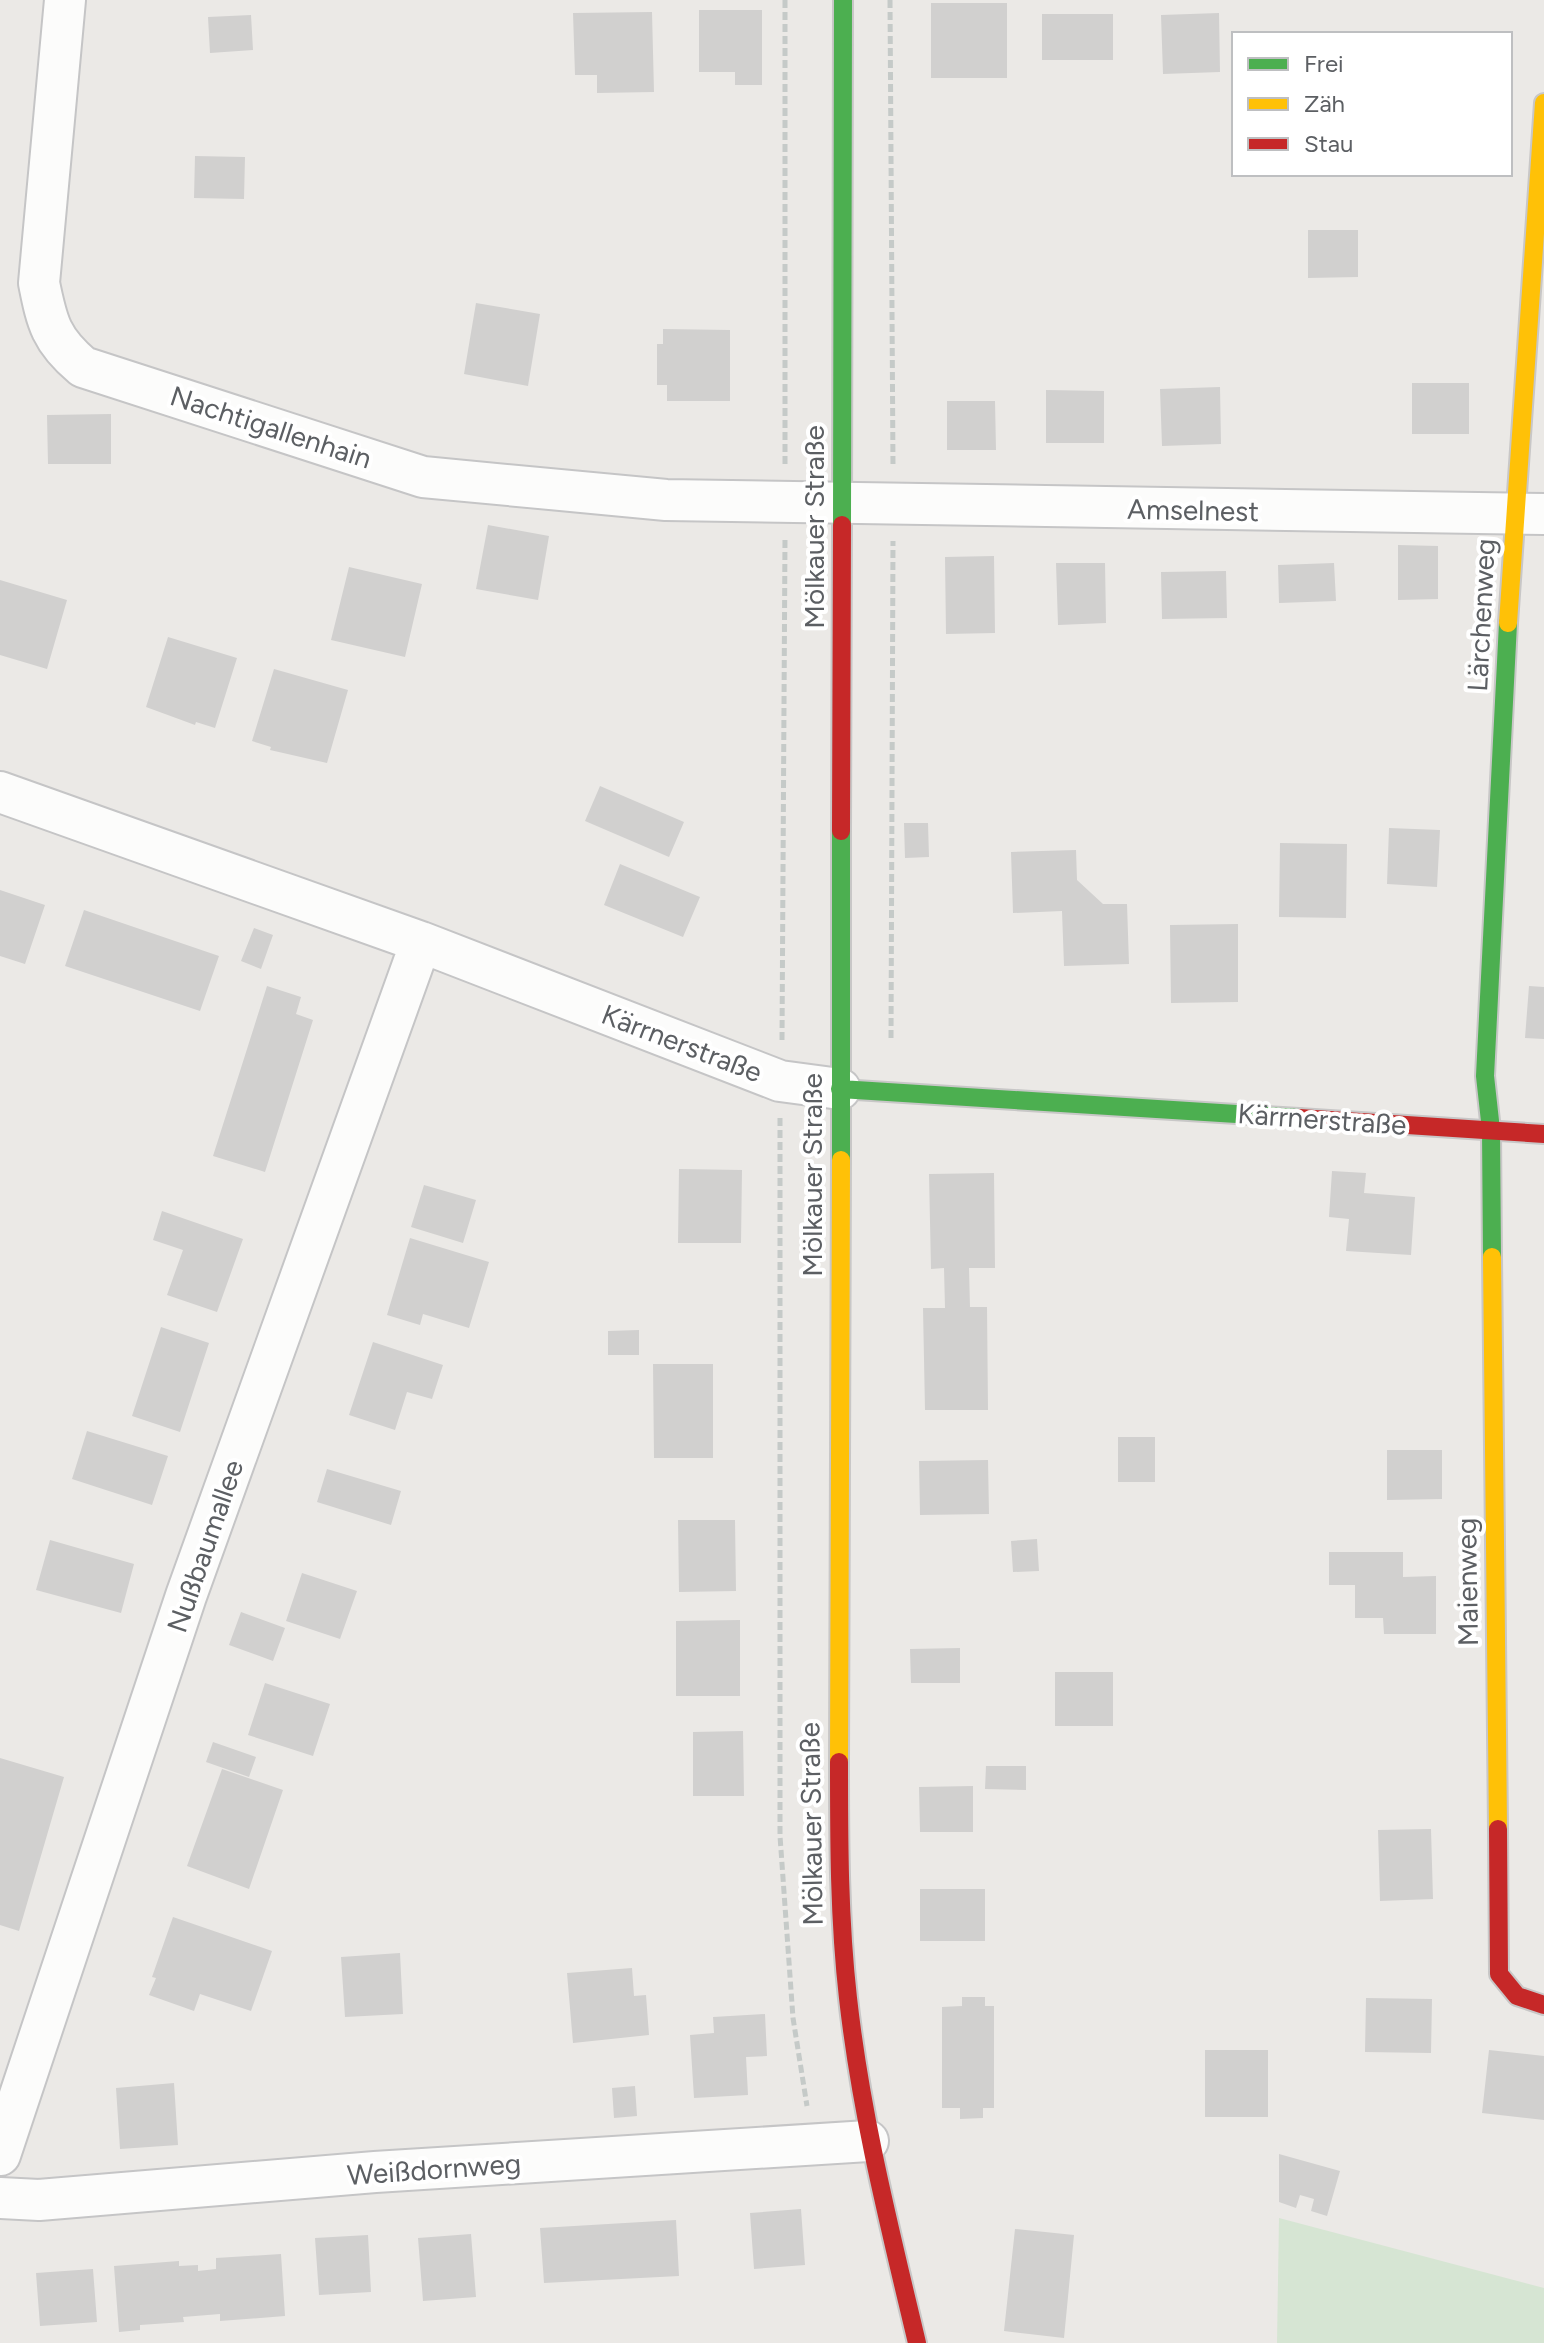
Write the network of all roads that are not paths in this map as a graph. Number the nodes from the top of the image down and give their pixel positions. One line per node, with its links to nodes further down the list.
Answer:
1 (65, 0): 4 (street, Nachtigallenhain)
2 (843, 0): 4 (street, Mölkauer Straße)
3 (1544, 103): 5 (street, Lärchenweg)
4 (842, 504): 5 (street, Amselnest); 8 (street, Mölkauer Straße)
5 (1529, 515): 9 (street, Lärchenweg)
6 (0, 792): 7 (street, Kärrnerstraße)
7 (421, 942): 8 (street, Kärrnerstraße); 13 (street, Nußbaumallee)
8 (840, 1089): 9 (street, Kärrnerstraße); 12 (street, Mölkauer Straße)
9 (1491, 1130): 10 (street, Kärrnerstraße); 11 (street, Maienweg)
10 (1544, 1134)
11 (1544, 2005)
12 (868, 2141): 14 (street, Weißdornweg); 15 (street, Mölkauer Straße)
13 (0, 2155)
14 (0, 2198)
15 (917, 2343)

